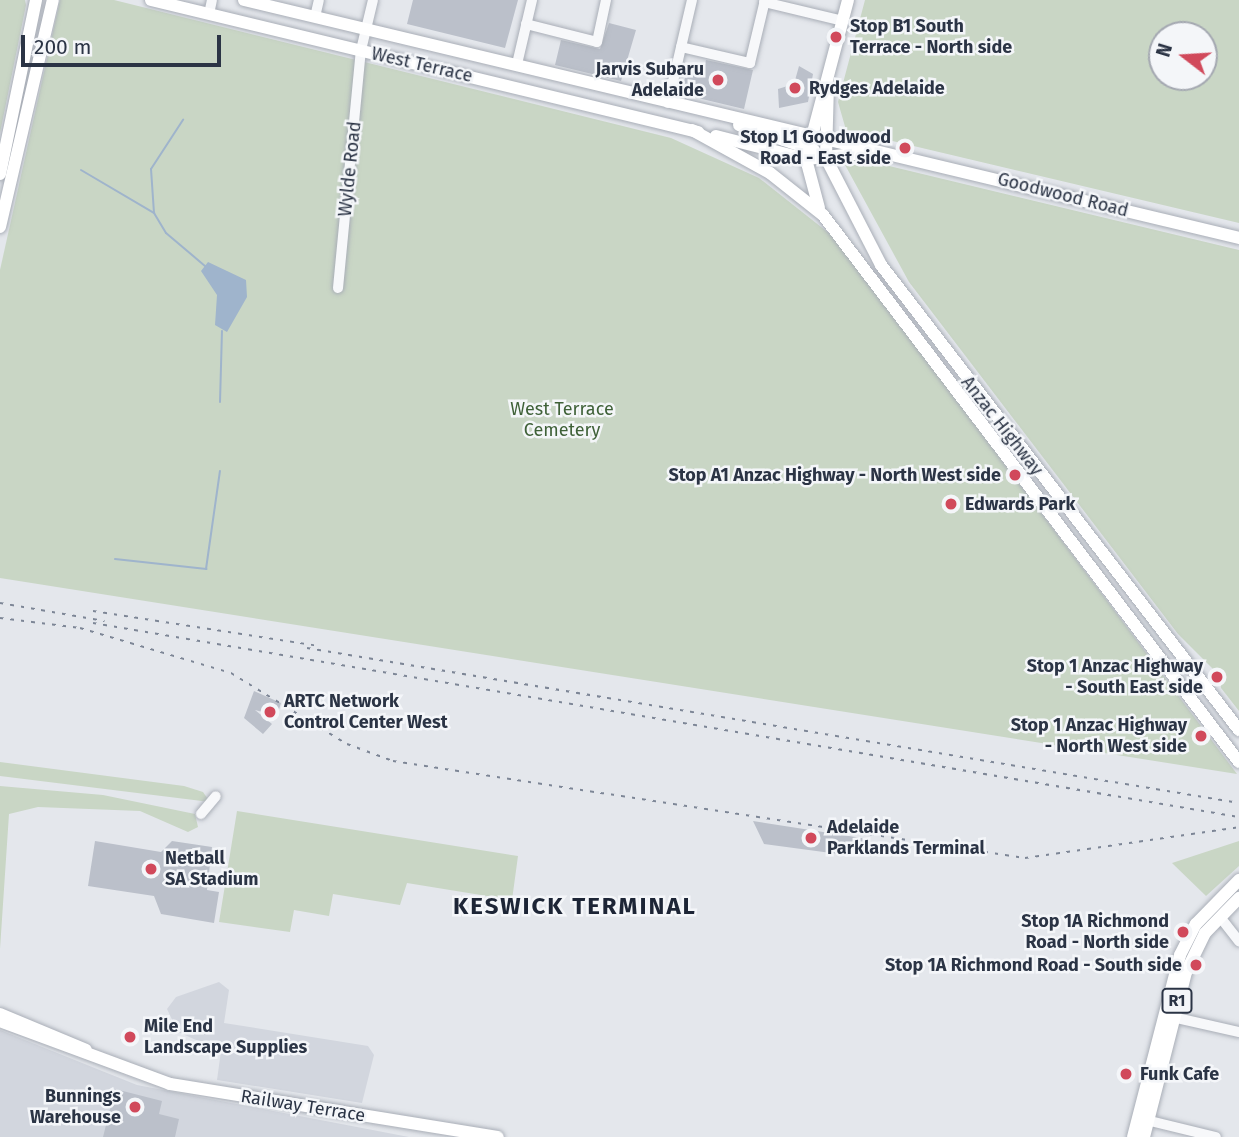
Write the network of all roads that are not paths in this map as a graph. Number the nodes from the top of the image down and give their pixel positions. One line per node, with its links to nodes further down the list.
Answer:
1 (29, 0): 17 (main road)
2 (36, 0): 17 (main road)
3 (53, 0): 35 (main road)
4 (151, 0): 14 (main road, West Terrace)
5 (212, 0): 14 (street)
6 (244, 0): 15 (main road, West Terrace)
7 (319, 0): 15 (street)
8 (373, 0): 19 (street, Wylde Road)
9 (532, 0): 18 (street)
10 (606, 0): 18 (street)
11 (692, 0): 20 (street)
12 (848, 0): 16 (main road)
13 (764, 1): 16 (street); 20 (street)
14 (209, 14): 21 (main road, West Terrace)
15 (315, 17): 19 (main road, West Terrace)
16 (843, 21): 23 (main road)
17 (31, 23): 33 (main road)
18 (526, 24): 22 (street)
19 (366, 28): 21 (street, Wylde Road); 22 (main road, West Terrace)
20 (681, 47): 25 (street)
21 (360, 50): 24 (main road, West Terrace); 37 (street, Wylde Road)
22 (517, 64): 24 (main road); 25 (main road, West Terrace)
23 (828, 85): 26 (main road); 28 (main road)
24 (511, 86): 27 (main road, West Terrace)
25 (668, 103): 28 (main road, West Terrace); 31 (main road, West Terrace)
26 (827, 114): 28 (main road); 29 (main road)
27 (692, 130): 31 (main road, West Terrace); 34 (main road, West Terrace)
28 (819, 135): 29 (main road, Goodwood Road); 31 (main road); 32 (main road, Anzac Highway)
29 (846, 141): 30 (main road, Goodwood Road)
30 (887, 151): 32 (main road, Goodwood Road); 36 (main road, Goodwood Road)
31 (808, 153): 32 (main road, West Terrace); 34 (main road)
32 (826, 158): 38 (main road, Anzac Highway)
33 (0, 174)
34 (822, 215): 39 (main road, Anzac Highway)
35 (0, 227)
36 (1239, 238)
37 (338, 288)
38 (1122, 581): 39 (main road); 40 (main road, Anzac Highway)
39 (1111, 590): 41 (main road, Anzac Highway)
40 (1239, 730)
41 (1239, 762)
42 (216, 796): 43 (street)
43 (201, 814)
44 (1239, 880): 46 (main road, R1)
45 (1239, 898): 46 (main road, R1)
46 (1215, 913): 47 (street); 49 (main road, R1)
47 (1239, 941)
48 (0, 1014): 52 (main road, Railway Terrace)
49 (1168, 1016): 51 (street); 53 (main road, R1)
50 (0, 1021): 52 (main road, Railway Terrace)
51 (1239, 1032)
52 (110, 1067): 54 (main road, Railway Terrace)
53 (1143, 1119): 56 (main road, R1); 57 (main road, R1); 58 (street)
54 (481, 1136): 55 (main road, Railway Terrace)
55 (498, 1137)
56 (1133, 1137)
57 (1144, 1137)
58 (1216, 1137)

